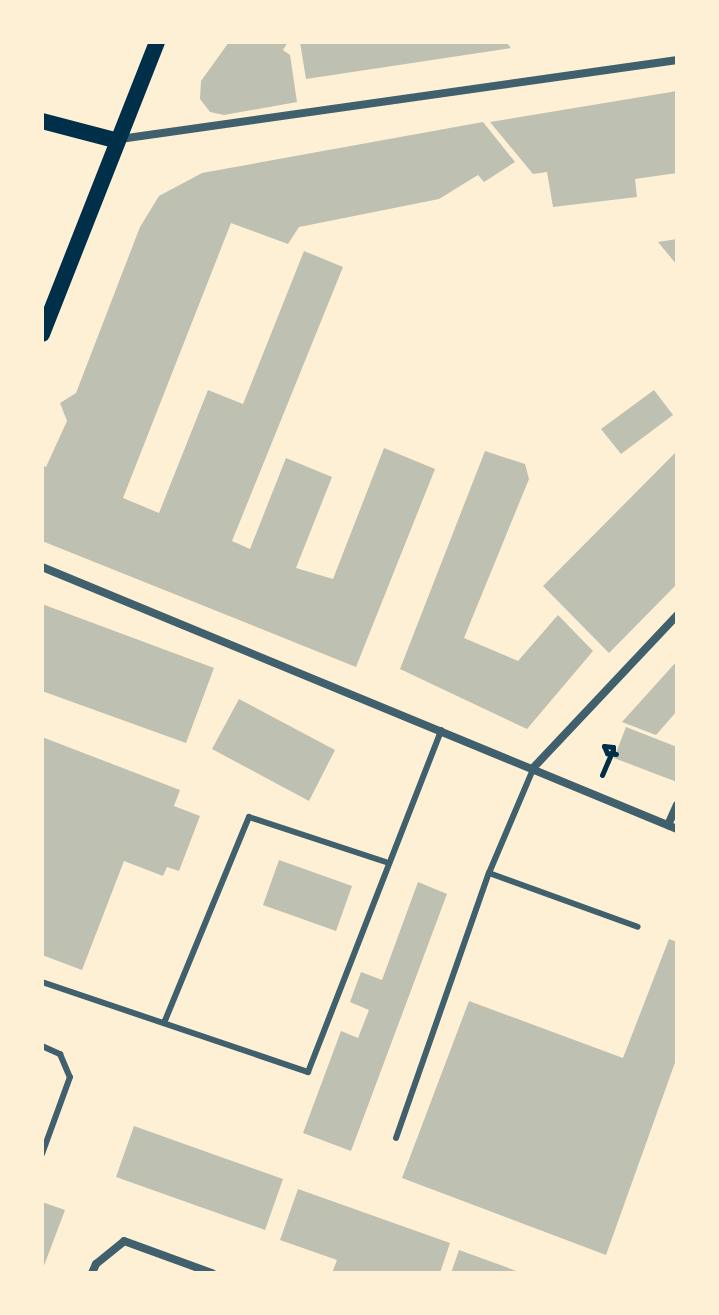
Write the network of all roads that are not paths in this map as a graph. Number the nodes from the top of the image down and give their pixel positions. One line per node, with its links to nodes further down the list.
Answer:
1 (157, 42): 4 (main road)
2 (677, 60): 4 (street)
3 (42, 121): 4 (main road)
4 (115, 140): 5 (main road)
5 (42, 334)
6 (42, 567): 8 (street)
7 (677, 615): 9 (street)
8 (441, 730): 9 (street); 12 (lane)
9 (534, 767): 11 (street); 13 (lane)
10 (677, 805): 11 (street)
11 (672, 827)
12 (386, 862): 16 (lane); 16 (lane)
13 (489, 873): 14 (lane); 18 (lane)
14 (638, 927)
15 (42, 982): 16 (lane)
16 (164, 1023)
17 (42, 1046): 19 (lane)
18 (396, 1138)
19 (42, 1154)
20 (92, 1273): 21 (street)
21 (212, 1273)

